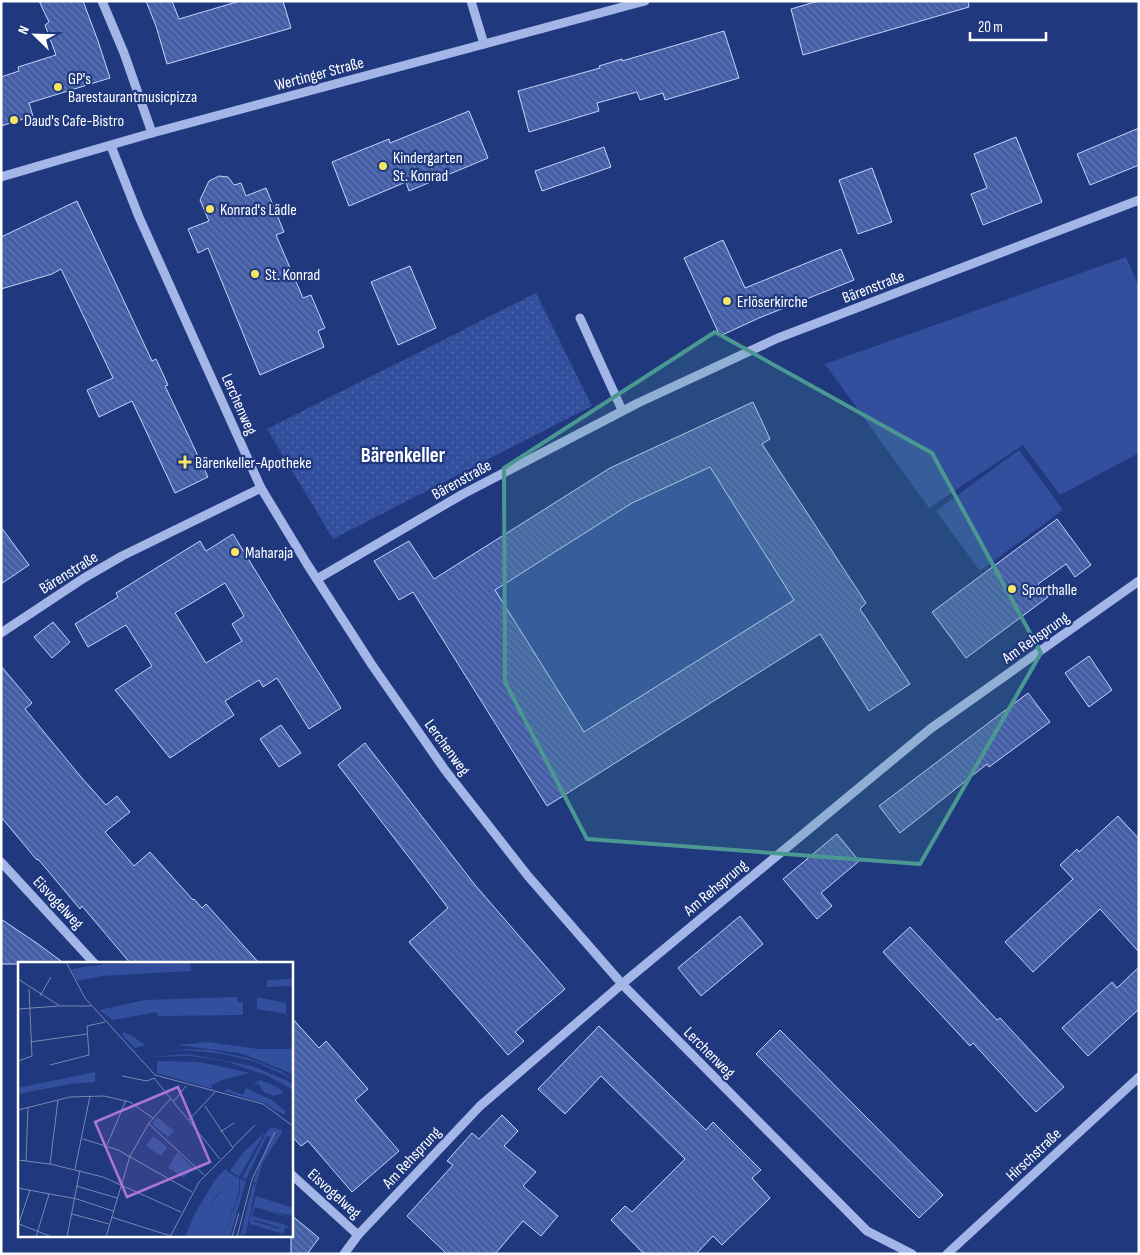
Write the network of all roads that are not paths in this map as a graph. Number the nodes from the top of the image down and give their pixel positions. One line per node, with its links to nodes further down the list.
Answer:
1 (102, 1): 5 (street)
2 (471, 1): 4 (street)
3 (645, 1): 4 (street, Wertinger Straße)
4 (484, 44): 5 (street, Wertinger Straße)
5 (152, 133): 6 (street, Wertinger Straße)
6 (111, 146): 7 (street, Wertinger Straße); 11 (street, Lerchenweg)
7 (1, 177)
8 (1139, 200): 10 (street, Bärenstraße)
9 (580, 318): 10 (street)
10 (622, 410): 12 (street, Bärenstraße)
11 (261, 488): 12 (street, Lerchenweg); 14 (street, Bärenstraße)
12 (317, 579): 17 (street, Lerchenweg)
13 (1139, 581): 17 (street, Am Rehsprung)
14 (1, 633)
15 (1, 862): 16 (street, Eisvogelweg)
16 (93, 962)
17 (622, 984): 20 (street, Am Rehsprung); 22 (street, Lerchenweg)
18 (1139, 1077): 23 (street, Hirschstraße)
19 (292, 1175): 20 (street, Eisvogelweg)
20 (358, 1235): 21 (street, Am Rehsprung)
21 (344, 1254)
22 (912, 1254)
23 (947, 1254)

